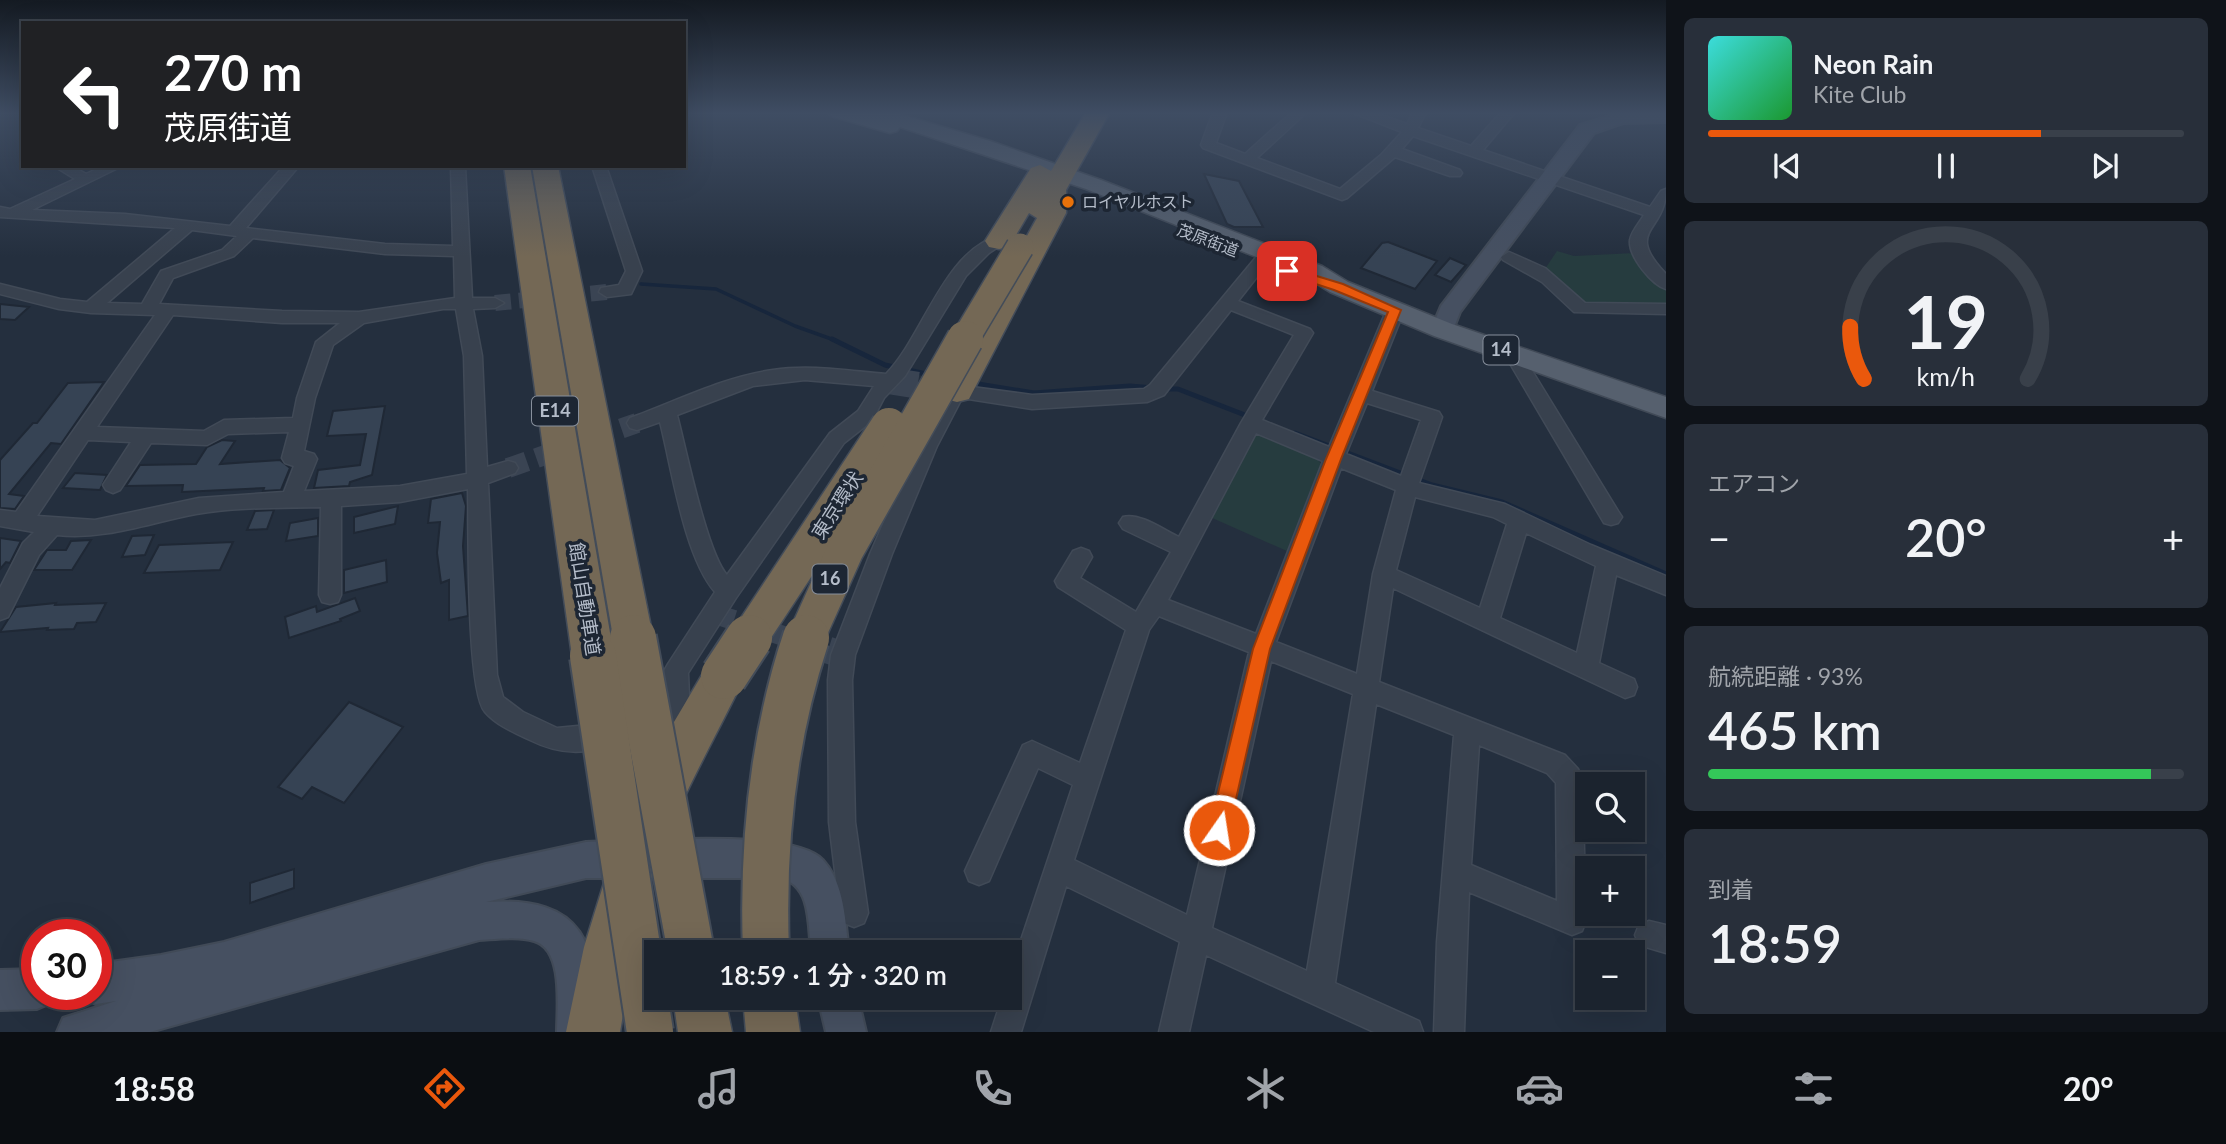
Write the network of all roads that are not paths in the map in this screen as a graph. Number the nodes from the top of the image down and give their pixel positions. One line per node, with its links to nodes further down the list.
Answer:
1 (999, 160): 18 (main road, 茂原街道 / 14)
2 (1012, 160): 18 (main road, 茂原街道 / 14)
3 (1058, 160): 18 (highway, 東京環状 / 16)
4 (1063, 160): 18 (highway, 東京環状 / 16)
5 (1250, 160): 6 (street)
6 (1382, 160)
7 (1419, 160): 17 (street)
8 (1501, 160): 19 (street)
9 (1575, 160): 19 (street)
10 (65, 168): 20 (street)
11 (112, 168): 20 (street)
12 (291, 168): 25 (street)
13 (458, 168): 27 (street)
14 (517, 168): 78 (highway, 館山自動車道 / E14)
15 (545, 168): 78 (highway, 館山自動車道 / E14)
16 (600, 168): 32 (street)
17 (1455, 173)
18 (1051, 177): 26 (highway, 東京環状 / 16); 28 (main road, 茂原街道 / 14); 45 (highway, 16)
19 (1557, 179): 22 (street); 29 (street); 42 (street)
20 (88, 180): 23 (street)
21 (1666, 194): 22 (street)
22 (1653, 213): 30 (street)
23 (4, 215): 24 (street)
24 (189, 225): 25 (street); 36 (street)
25 (244, 231): 27 (street); 37 (street)
26 (1009, 244): 44 (street); 85 (highway, 東京環状 / 16, bridge); 92 (highway, 東京環状 / 16, bridge)
27 (461, 251): 35 (street)
28 (1266, 257): 34 (street); 40 (main road, 茂原街道 / 14)
29 (1509, 257): 39 (street); 42 (street)
30 (1666, 284)
31 (0, 289): 36 (street)
32 (607, 292)
33 (495, 303): 35 (street)
34 (1229, 303): 45 (street); 50 (street)
35 (464, 305): 41 (street); 56 (street)
36 (91, 308): 37 (street)
37 (148, 309): 38 (street)
38 (168, 309): 41 (street); 52 (street)
39 (1666, 309)
40 (1395, 310): 42 (main road, 茂原街道 / 14); 46 (street)
41 (359, 318): 51 (street)
42 (1443, 330): 43 (main road, 茂原街道 / 14)
43 (1514, 355): 47 (main road, 茂原街道 / 14); 61 (street)
44 (891, 381): 48 (street); 72 (street)
45 (957, 391): 89 (street)
46 (1361, 394): 54 (street); 58 (street)
47 (1666, 408)
48 (667, 413): 49 (street); 72 (street)
49 (637, 423)
50 (1251, 424): 54 (street); 67 (street)
51 (301, 425): 53 (street); 60 (street)
52 (81, 433): 53 (street); 64 (street)
53 (145, 436): 57 (street)
54 (1334, 459): 58 (street); 79 (street)
55 (508, 468): 56 (street)
56 (479, 480): 59 (street); 72 (street)
57 (113, 485)
58 (1407, 487): 63 (street); 70 (street)
59 (331, 500): 60 (street); 73 (street)
60 (290, 502): 66 (street)
61 (1611, 517)
62 (0, 518): 64 (street)
63 (1519, 520): 69 (street); 76 (street)
64 (21, 522): 66 (street)
65 (1130, 523): 67 (street)
66 (51, 527): 75 (street)
67 (1184, 549): 74 (street)
68 (1081, 556): 77 (street)
69 (1608, 562): 71 (street); 80 (street)
70 (1384, 574): 76 (street); 82 (street)
71 (1666, 586)
72 (728, 591)
73 (330, 595)
74 (1154, 604): 77 (street); 79 (street)
75 (0, 610)
76 (1487, 623): 80 (street)
77 (1139, 626): 84 (street)
78 (613, 647): 91 (highway, 館山自動車道 / E14, bridge); 104 (highway, 館山自動車道 / E14, bridge)
79 (1262, 649): 82 (street); 90 (street)
80 (1586, 667): 81 (street)
81 (1625, 687)
82 (1365, 688): 83 (street); 97 (street)
83 (1467, 730): 88 (street); 88 (street)
84 (1088, 779): 86 (street); 87 (street)
85 (634, 858): 93 (street); 94 (street); 103 (highway, 東京環状 / 16)
86 (1058, 867): 90 (street); 108 (street)
87 (979, 870)
88 (1457, 873): 111 (street)
89 (854, 913)
90 (1195, 934): 97 (street); 109 (street)
91 (688, 940)
92 (766, 940)
93 (828, 940)
94 (112, 982)
95 (21, 989): 96 (street)
96 (0, 990)
97 (1319, 991): 110 (street)
98 (701, 1010): 105 (highway)
99 (770, 1010): 106 (highway)
100 (841, 1010): 107 (street)
101 (80, 1031): 102 (street)
102 (577, 1032)
103 (593, 1032)
104 (650, 1032)
105 (705, 1032)
106 (773, 1032)
107 (846, 1032)
108 (1006, 1032)
109 (1174, 1032)
110 (1408, 1032)
111 (1449, 1032)

